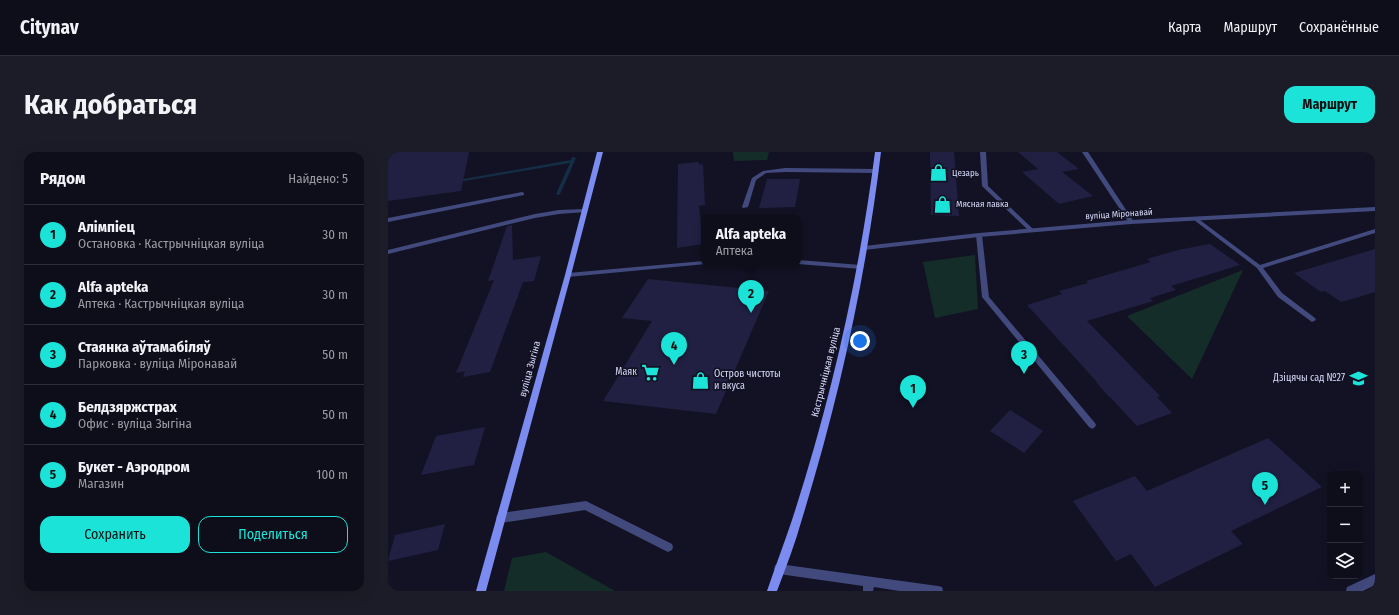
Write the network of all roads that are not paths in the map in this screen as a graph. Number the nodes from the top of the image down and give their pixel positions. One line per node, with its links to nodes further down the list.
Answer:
1 (600, 152): 9 (street, вуліца Зыгіна)
2 (878, 152): 5 (street, Кастрычніцкая вуліца)
3 (983, 152): 13 (street)
4 (1085, 152): 12 (street)
5 (876, 171): 7 (street); 16 (street, Кастрычніцкая вуліца)
6 (522, 194): 11 (street)
7 (746, 206)
8 (1375, 210): 10 (street, вуліца Міронавай)
9 (584, 211): 17 (street); 22 (street, вуліца Зыгіна)
10 (1196, 219): 12 (street, вуліца Міронавай); 21 (street)
11 (388, 220)
12 (1131, 222): 13 (street, вуліца Міронавай)
13 (1031, 230): 15 (street, вуліца Міронавай)
14 (1375, 231): 21 (street)
15 (979, 235): 16 (street, вуліца Міронавай); 24 (street)
16 (864, 248): 20 (street, Кастрычніцкая вуліца)
17 (388, 252)
18 (801, 262): 20 (street)
19 (701, 263): 22 (street)
20 (861, 267): 27 (street, Кастрычніцкая вуліца)
21 (1258, 267): 23 (street)
22 (568, 275): 25 (street, вуліца Зыгіна)
23 (1312, 320)
24 (1092, 425)
25 (501, 518): 26 (street); 30 (street, вуліца Зыгіна)
26 (668, 547)
27 (779, 569): 29 (street); 31 (street, Кастрычніцкая вуліца)
28 (1375, 579): 33 (street)
29 (868, 586): 32 (street)
30 (481, 591)
31 (772, 591)
32 (938, 591)
33 (1351, 591)

